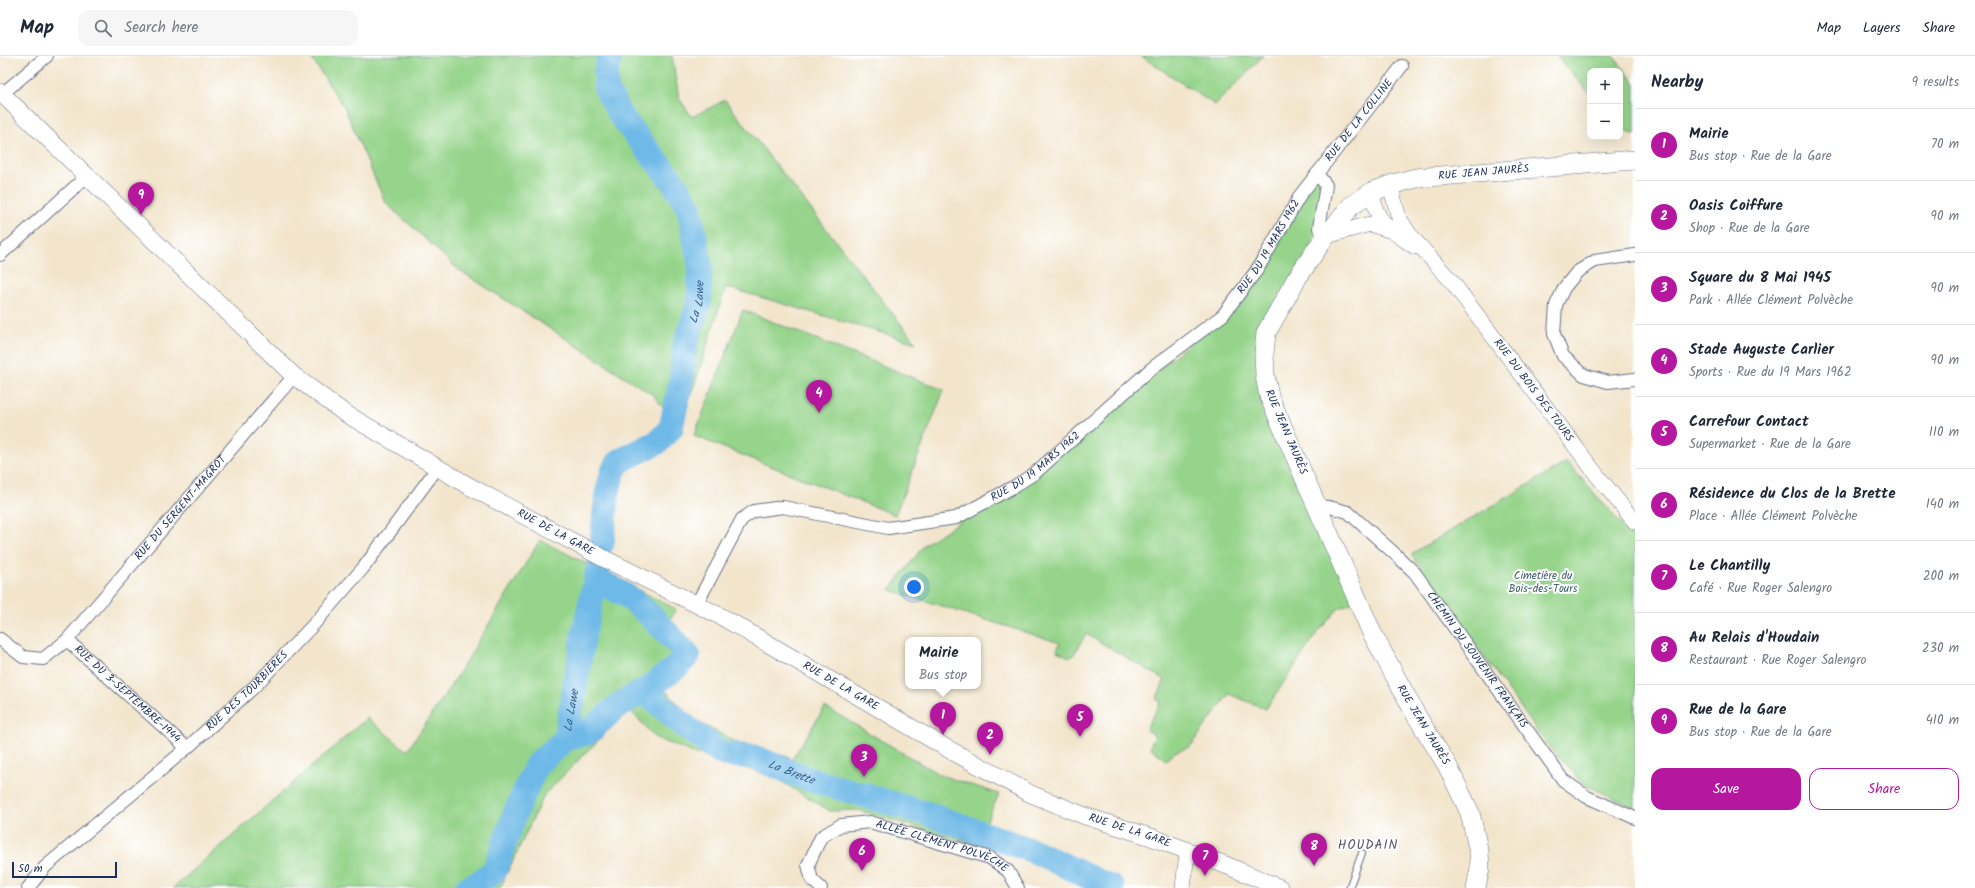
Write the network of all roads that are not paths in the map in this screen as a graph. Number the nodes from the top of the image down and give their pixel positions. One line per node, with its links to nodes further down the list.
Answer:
1 (47, 56): 3 (street)
2 (1402, 66): 5 (street, RUE DE LA COLLINE)
3 (1, 93): 6 (main road, RUE DE LA GARE)
4 (1635, 160): 7 (main road, RUE JEAN JAURÈS)
5 (1317, 174): 10 (street); 19 (street, RUE DU 19 MARS 1962)
6 (87, 176): 11 (street); 14 (main road, RUE DE LA GARE)
7 (1390, 185): 8 (main road, RUE JEAN JAURÈS); 13 (street)
8 (1372, 192): 9 (street); 10 (main road, RUE JEAN JAURÈS)
9 (1389, 230): 10 (street); 13 (street)
10 (1326, 236): 17 (main road, RUE JEAN JAURÈS)
11 (0, 255)
12 (1635, 255): 15 (street)
13 (1432, 258): 18 (street, RUE DU BOIS DES TOURS)
14 (294, 376): 16 (main road, RUE DE LA GARE); 21 (street, RUE DU SERGENT-MAGROT)
15 (1635, 379)
16 (438, 466): 19 (main road, RUE DE LA GARE); 22 (street, RUE DES TOURBIÈRES)
17 (1317, 506): 23 (street, CHEMIN DU SOUVENIR FRANÇAIS); 32 (main road, RUE JEAN JAURÈS)
18 (1635, 522)
19 (696, 605): 24 (main road, RUE DE LA GARE)
20 (0, 639): 21 (street, RUE DU SERGENT-MAGROT)
21 (67, 640): 22 (street, RUE DU 3-SEPTEMBRE-1944)
22 (187, 748): 26 (street, RUE DES TOURBIÈRES)
23 (1635, 818)
24 (1190, 852): 29 (street); 30 (main road, RUE DE LA GARE)
25 (1362, 853): 31 (lane)
26 (28, 888)
27 (821, 888): 28 (street, ALLÉE CLÉMENT POLVÈCHE)
28 (1018, 888)
29 (1183, 888)
30 (1280, 888)
31 (1349, 888)
32 (1476, 888)

